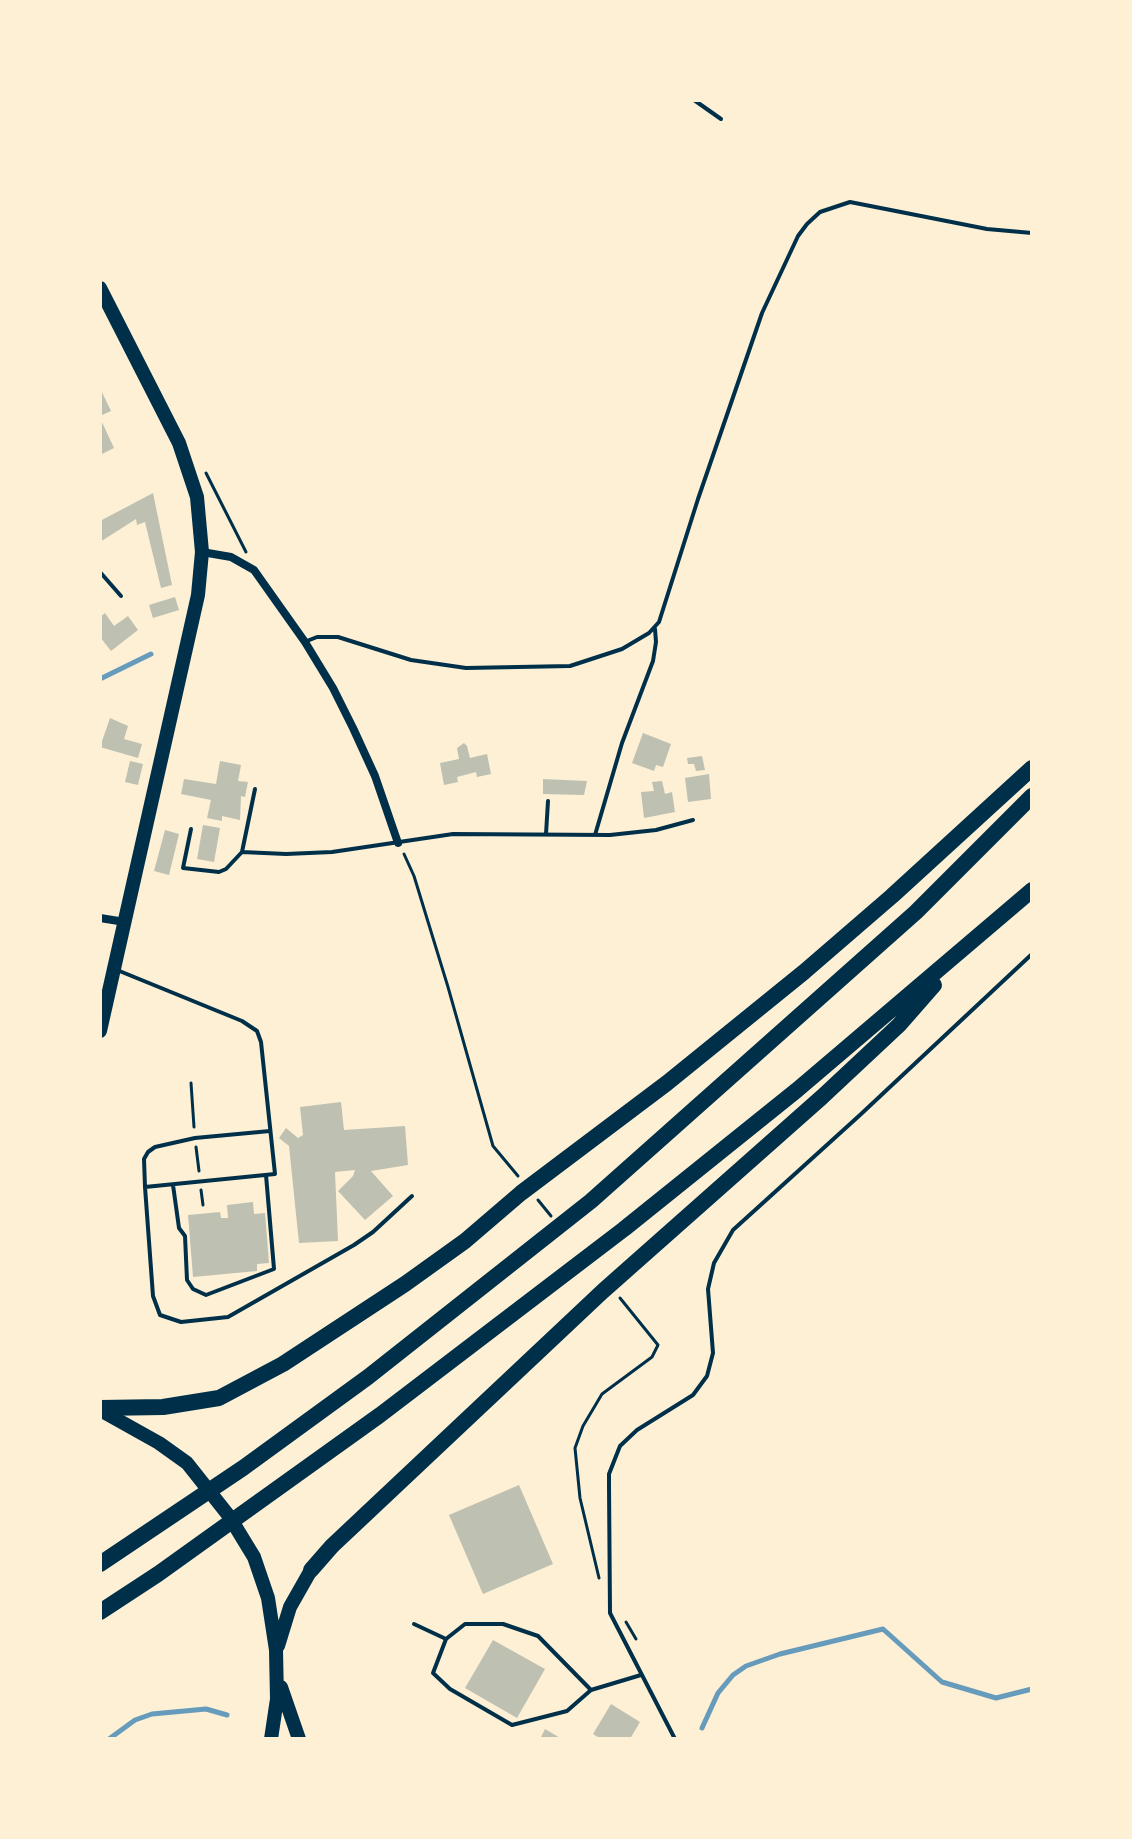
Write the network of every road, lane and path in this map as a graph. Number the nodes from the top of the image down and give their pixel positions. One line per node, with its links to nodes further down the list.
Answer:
1 (694, 100): 2 (lane)
2 (721, 119)
3 (1032, 233): 8 (lane)
4 (100, 288): 5 (highway)
5 (202, 552): 9 (street); 22 (highway)
6 (100, 572): 7 (lane)
7 (121, 596)
8 (655, 629): 9 (lane); 17 (lane)
9 (305, 642): 18 (street)
10 (1032, 768): 36 (highway)
11 (255, 789): 19 (lane)
12 (1032, 796): 37 (highway)
13 (548, 801): 16 (lane)
14 (693, 820): 17 (lane)
15 (191, 829): 19 (lane)
16 (546, 834): 17 (lane); 18 (lane)
17 (595, 835)
18 (398, 843): 19 (lane); 29 (path)
19 (242, 852)
20 (1032, 890): 23 (highway)
21 (100, 918): 22 (street)
22 (126, 922): 25 (highway)
23 (970, 945): 38 (highway); 40 (highway)
24 (1032, 954): 44 (lane)
25 (115, 969): 26 (highway); 27 (lane)
26 (100, 1031)
27 (271, 1131): 28 (lane); 31 (lane)
28 (266, 1175): 30 (lane); 30 (lane)
29 (522, 1181)
30 (173, 1185): 31 (lane)
31 (145, 1187): 33 (lane)
32 (532, 1193): 34 (path)
33 (412, 1196)
34 (552, 1216)
35 (621, 1299): 39 (path)
36 (100, 1409): 43 (highway)
37 (100, 1564)
38 (311, 1570): 43 (highway)
39 (600, 1589)
40 (100, 1612)
41 (414, 1624): 42 (lane)
42 (446, 1639): 46 (lane); 46 (lane)
43 (276, 1650): 45 (highway)
44 (641, 1675): 46 (lane); 49 (lane)
45 (278, 1679): 47 (highway); 48 (highway)
46 (591, 1690)
47 (271, 1739)
48 (299, 1739)
49 (675, 1739)

